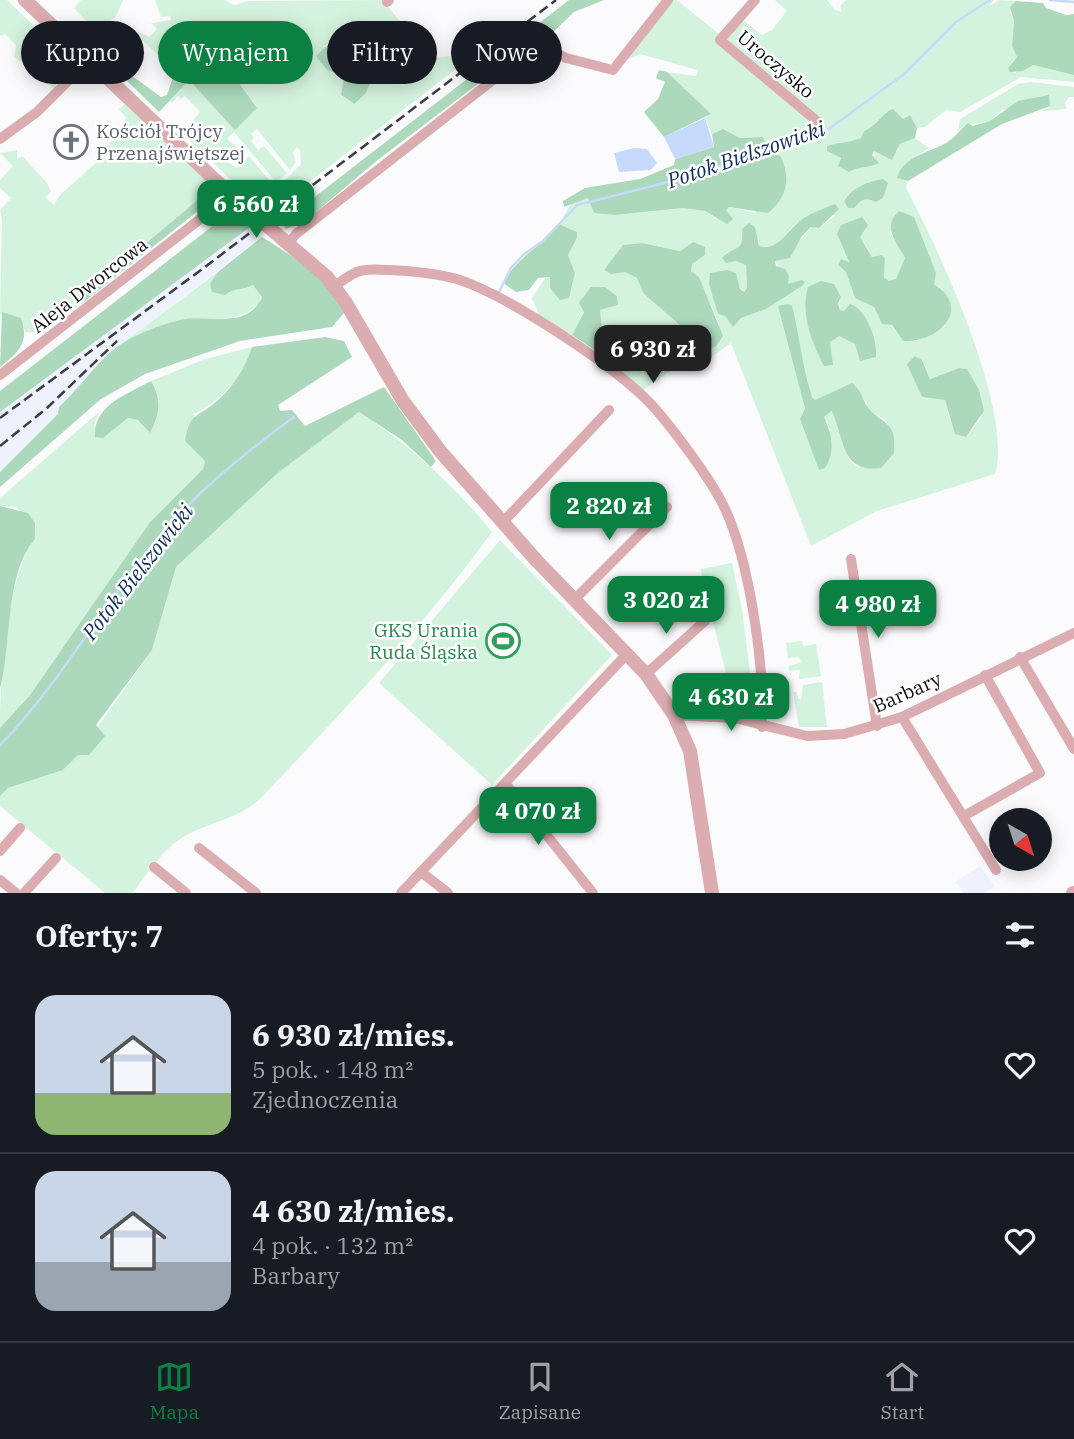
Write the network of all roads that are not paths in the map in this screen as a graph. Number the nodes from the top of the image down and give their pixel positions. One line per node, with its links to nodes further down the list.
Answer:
1 (25, 0): 4 (street)
2 (668, 0): 10 (street)
3 (755, 0): 7 (street, Uroczysko)
4 (47, 21)
5 (65, 84): 8 (street)
6 (114, 84): 9 (street)
7 (818, 122)
8 (0, 139)
9 (232, 195): 10 (street); 12 (street, Aleja Dworcowa)
10 (288, 244): 11 (street)
11 (335, 286): 15 (street); 28 (street)
12 (0, 375)
13 (609, 410): 15 (street)
14 (667, 507): 17 (street)
15 (502, 523): 17 (street)
16 (851, 558): 27 (street)
17 (574, 600): 20 (street)
18 (705, 621): 22 (street)
19 (1074, 633): 21 (street, Barbary)
20 (627, 654): 22 (street); 31 (street)
21 (1020, 657): 23 (street, Barbary); 30 (street)
22 (646, 674): 24 (street)
23 (985, 675): 26 (street, Barbary); 32 (street)
24 (674, 715): 25 (street, Barbary); 29 (street)
25 (703, 715): 28 (street, Barbary); 29 (street)
26 (902, 718): 27 (street, Barbary); 32 (street)
27 (877, 726): 28 (street, Barbary)
28 (762, 727)
29 (683, 733): 48 (street)
30 (1074, 749)
31 (505, 783): 39 (street); 47 (street)
32 (964, 816): 37 (street)
33 (20, 828): 35 (street)
34 (199, 848): 44 (street)
35 (0, 851)
36 (56, 858): 42 (street)
37 (989, 858)
38 (154, 867): 43 (street)
39 (421, 872): 45 (street); 46 (street)
40 (0, 880): 41 (street)
41 (16, 893)
42 (24, 893)
43 (186, 893)
44 (256, 893)
45 (401, 893)
46 (448, 893)
47 (593, 893)
48 (712, 893)

